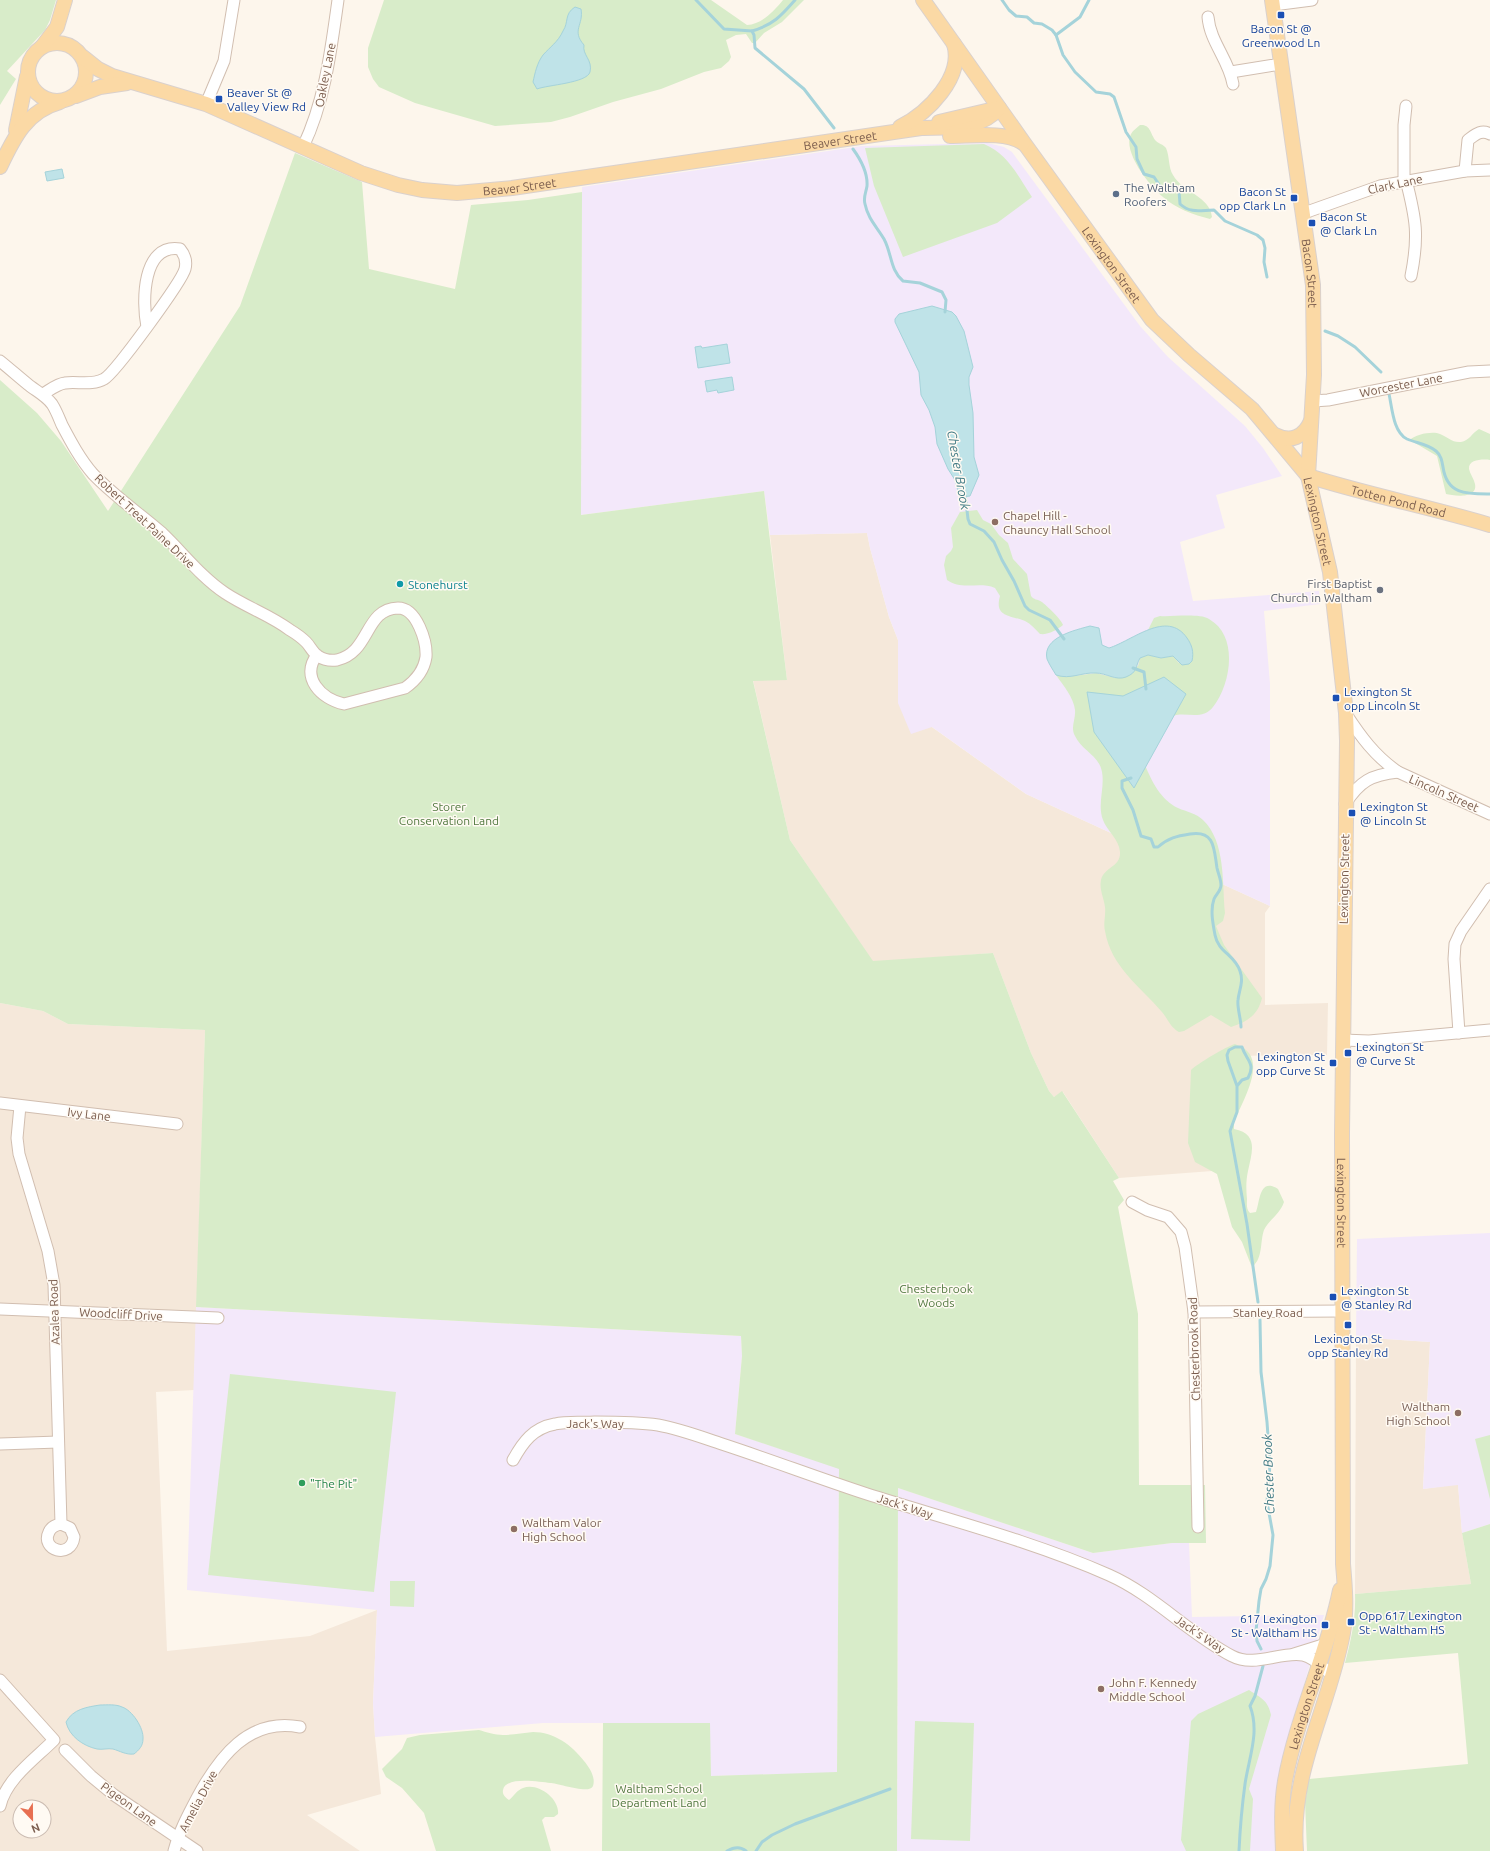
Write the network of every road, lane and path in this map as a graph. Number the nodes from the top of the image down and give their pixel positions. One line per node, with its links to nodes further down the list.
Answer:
1 (234, 0): 17 (street)
2 (338, 0): 25 (street, Oakley Lane)
3 (923, 0): 8 (main road, Lexington Street)
4 (1312, 0): 5 (street)
5 (1272, 3): 11 (main road, Bacon Street)
6 (64, 6): 9 (main road); 10 (main road)
7 (1208, 17): 13 (street)
8 (953, 41): 19 (main road, Lexington Street); 20 (main road)
9 (42, 48): 10 (main road); 12 (main road)
10 (80, 54): 14 (main road, Beaver Street); 16 (main road)
11 (1281, 64): 13 (street); 30 (main road, Bacon Street)
12 (28, 70): 16 (main road); 23 (main road, Beaver Street)
13 (1231, 72): 15 (street)
14 (135, 83): 16 (main road, Beaver Street); 17 (main road, Beaver Street)
15 (1233, 84)
16 (67, 99): 23 (main road, Beaver Street)
17 (206, 104): 25 (main road, Beaver Street)
18 (1406, 106): 29 (street)
19 (999, 108): 20 (main road, Beaver Street); 24 (main road, Lexington Street)
20 (885, 133): 22 (main road, Beaver Street)
21 (1490, 134): 28 (street)
22 (867, 136): 24 (main road); 25 (main road, Beaver Street)
23 (14, 138): 26 (main road, Beaver Street)
24 (1024, 143): 38 (main road, Lexington Street)
25 (303, 147)
26 (0, 167)
27 (1490, 170): 28 (street, Clark Lane)
28 (1465, 171): 29 (street, Clark Lane)
29 (1405, 180): 30 (street, Clark Lane); 31 (street)
30 (1304, 213): 36 (main road, Bacon Street)
31 (1411, 276)
32 (147, 327): 32 (street); 35 (street)
33 (0, 361): 35 (street, Robert Treat Paine Drive)
34 (1490, 371): 36 (street, Worcester Lane)
35 (43, 394): 41 (street, Robert Treat Paine Drive)
36 (1313, 401): 37 (main road, Bacon Street)
37 (1311, 421): 38 (main road); 39 (main road, Bacon Street)
38 (1275, 435): 39 (main road, Lexington Street)
39 (1308, 476): 40 (main road, Totten Pond Road); 42 (main road, Lexington Street)
40 (1490, 525)
41 (317, 655): 41 (street)
42 (1346, 713): 43 (street, Lincoln Street); 44 (main road, Lexington Street)
43 (1398, 772): 44 (street, Lincoln Street); 45 (street, Lincoln Street)
44 (1345, 805): 49 (main road, Lexington Street)
45 (1490, 814)
46 (1490, 889): 48 (street)
47 (1490, 1030): 48 (street)
48 (1459, 1033): 49 (street)
49 (1343, 1040): 56 (main road, Lexington Street)
50 (0, 1103): 51 (street, Ivy Lane)
51 (20, 1106): 52 (street, Ivy Lane); 55 (street, Azalea Road)
52 (177, 1124)
53 (1132, 1202): 57 (street, Chesterbrook Road)
54 (0, 1309): 55 (street, Woodcliff Drive)
55 (55, 1311): 58 (street, Woodcliff Drive); 59 (street, Azalea Road)
56 (1342, 1311): 57 (street, Stanley Road); 64 (main road, Lexington Street)
57 (1194, 1312): 63 (street, Chesterbrook Road)
58 (218, 1318)
59 (58, 1442): 60 (street); 62 (street, Azalea Road)
60 (0, 1444)
61 (513, 1460): 66 (street, Jack's Way)
62 (61, 1524)
63 (1198, 1527)
64 (1344, 1564): 65 (main road, Lexington Street); 68 (main road, Lexington Street)
65 (1326, 1644): 66 (street, Jack's Way); 67 (main road, Lexington Street)
66 (1290, 1655): 67 (street, Jack's Way)
67 (1319, 1665): 68 (street, Jack's Way); 76 (main road, Lexington Street)
68 (1332, 1675): 77 (main road, Lexington Street)
69 (0, 1680): 72 (street)
70 (300, 1727): 73 (street, Amelia Drive)
71 (65, 1750): 73 (street, Pigeon Lane)
72 (0, 1806)
73 (178, 1838): 74 (street, Amelia Drive); 75 (street, Pigeon Lane)
74 (174, 1851)
75 (197, 1851)
76 (1284, 1851)
77 (1296, 1851)

